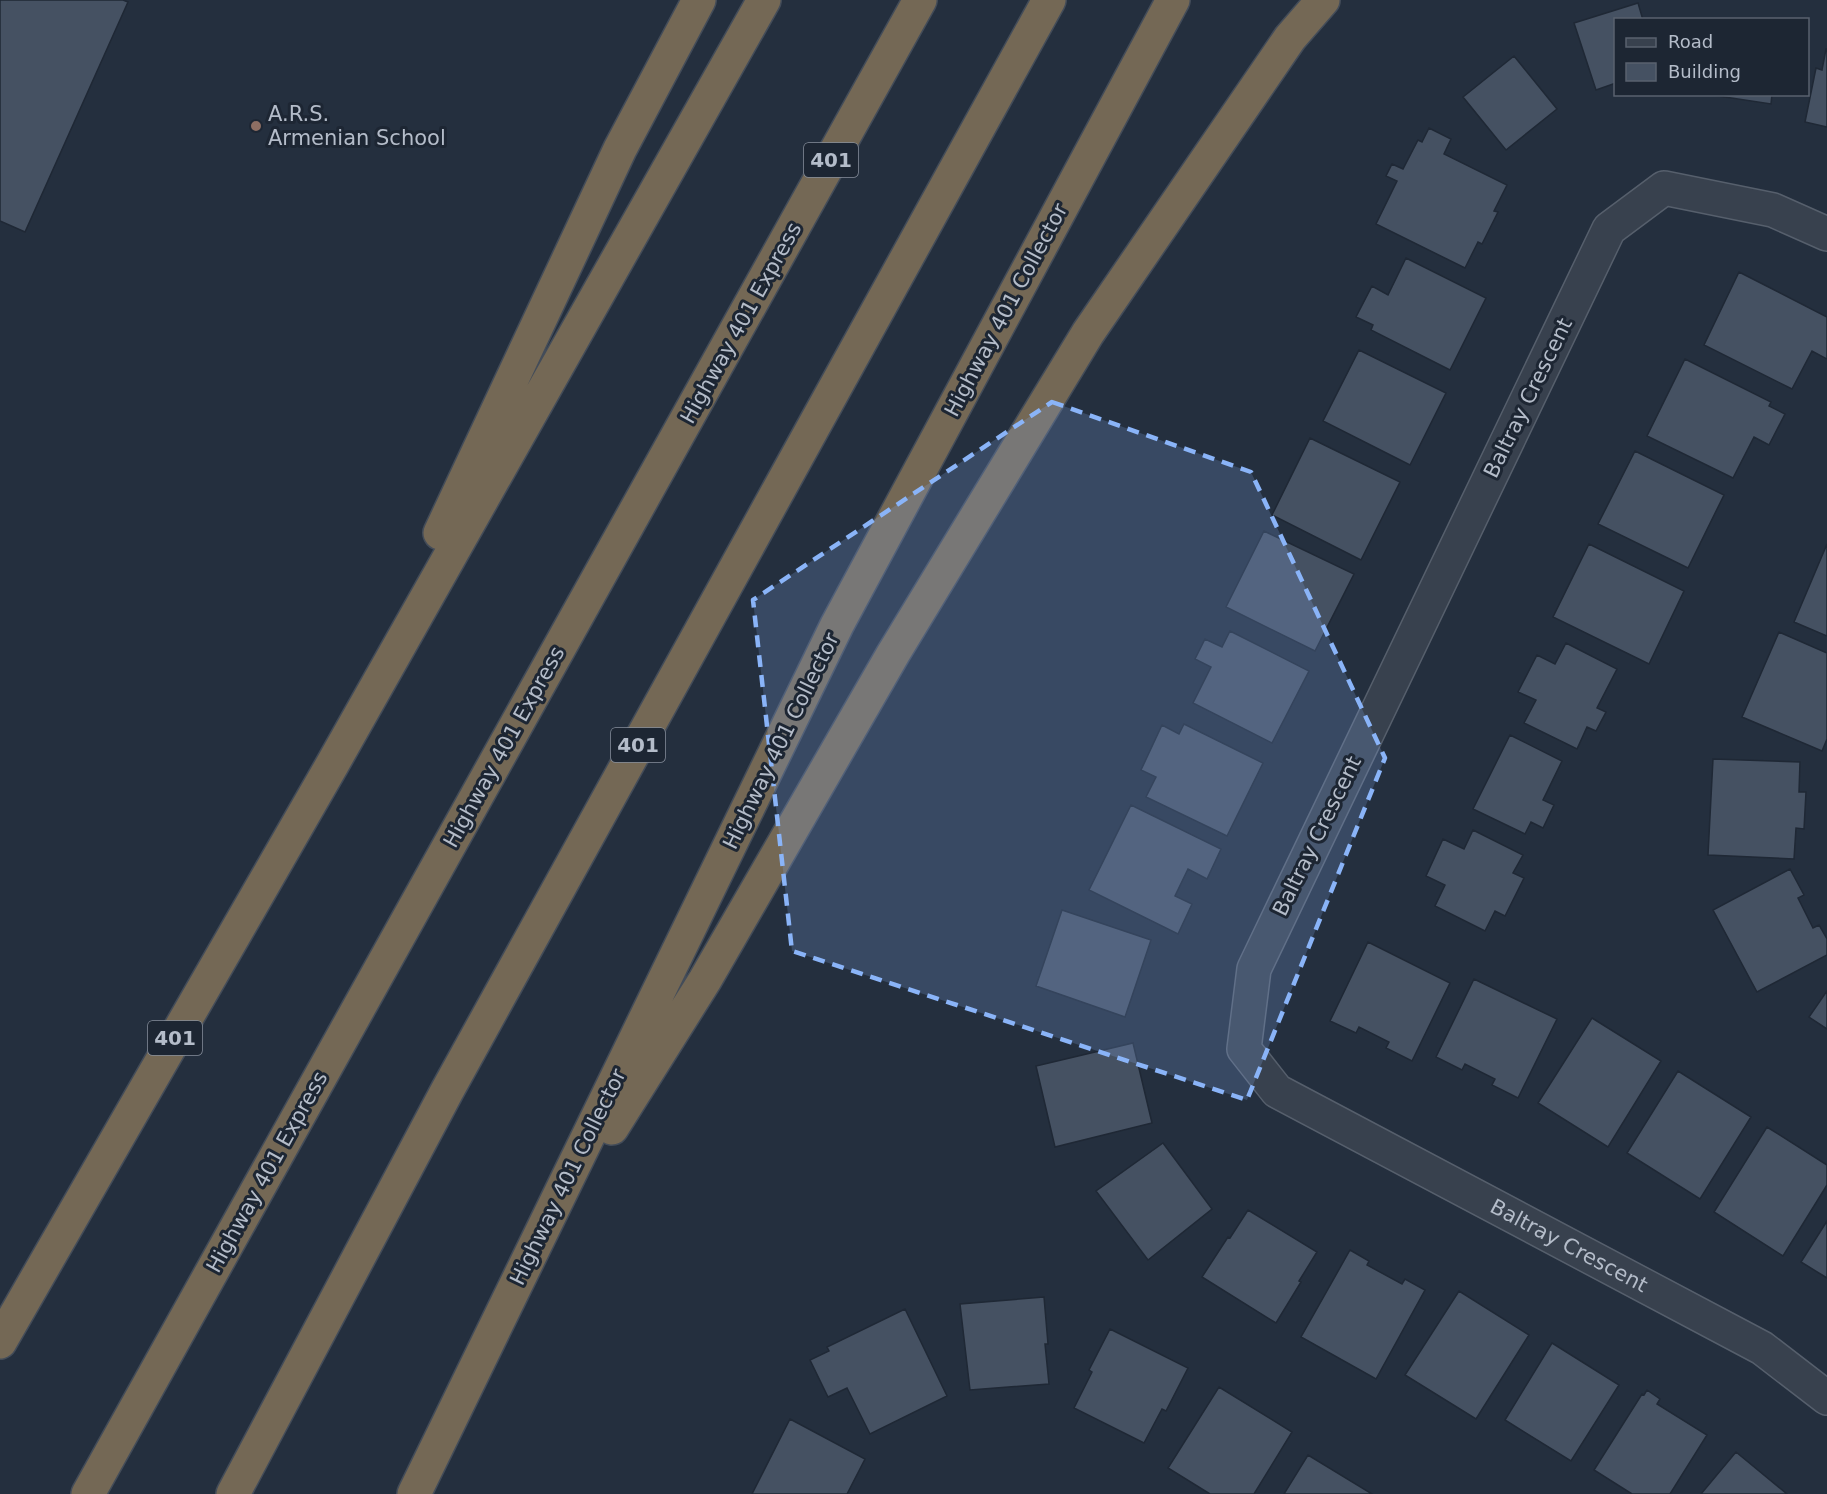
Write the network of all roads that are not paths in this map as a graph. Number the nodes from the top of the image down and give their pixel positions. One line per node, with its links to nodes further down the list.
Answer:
1 (699, 0): 8 (highway)
2 (764, 0): 8 (highway, 401)
3 (920, 0): 12 (highway, Highway 401 Express / 401)
4 (1049, 0): 13 (highway, 401)
5 (1173, 0): 9 (highway, Highway 401 Collector)
6 (1323, 0): 9 (highway)
7 (1827, 234): 11 (street, Baltray Crescent)
8 (332, 765): 10 (highway, 401)
9 (519, 1277): 14 (highway, Highway 401 Collector)
10 (0, 1341)
11 (1827, 1398)
12 (88, 1494)
13 (233, 1494)
14 (414, 1494)

